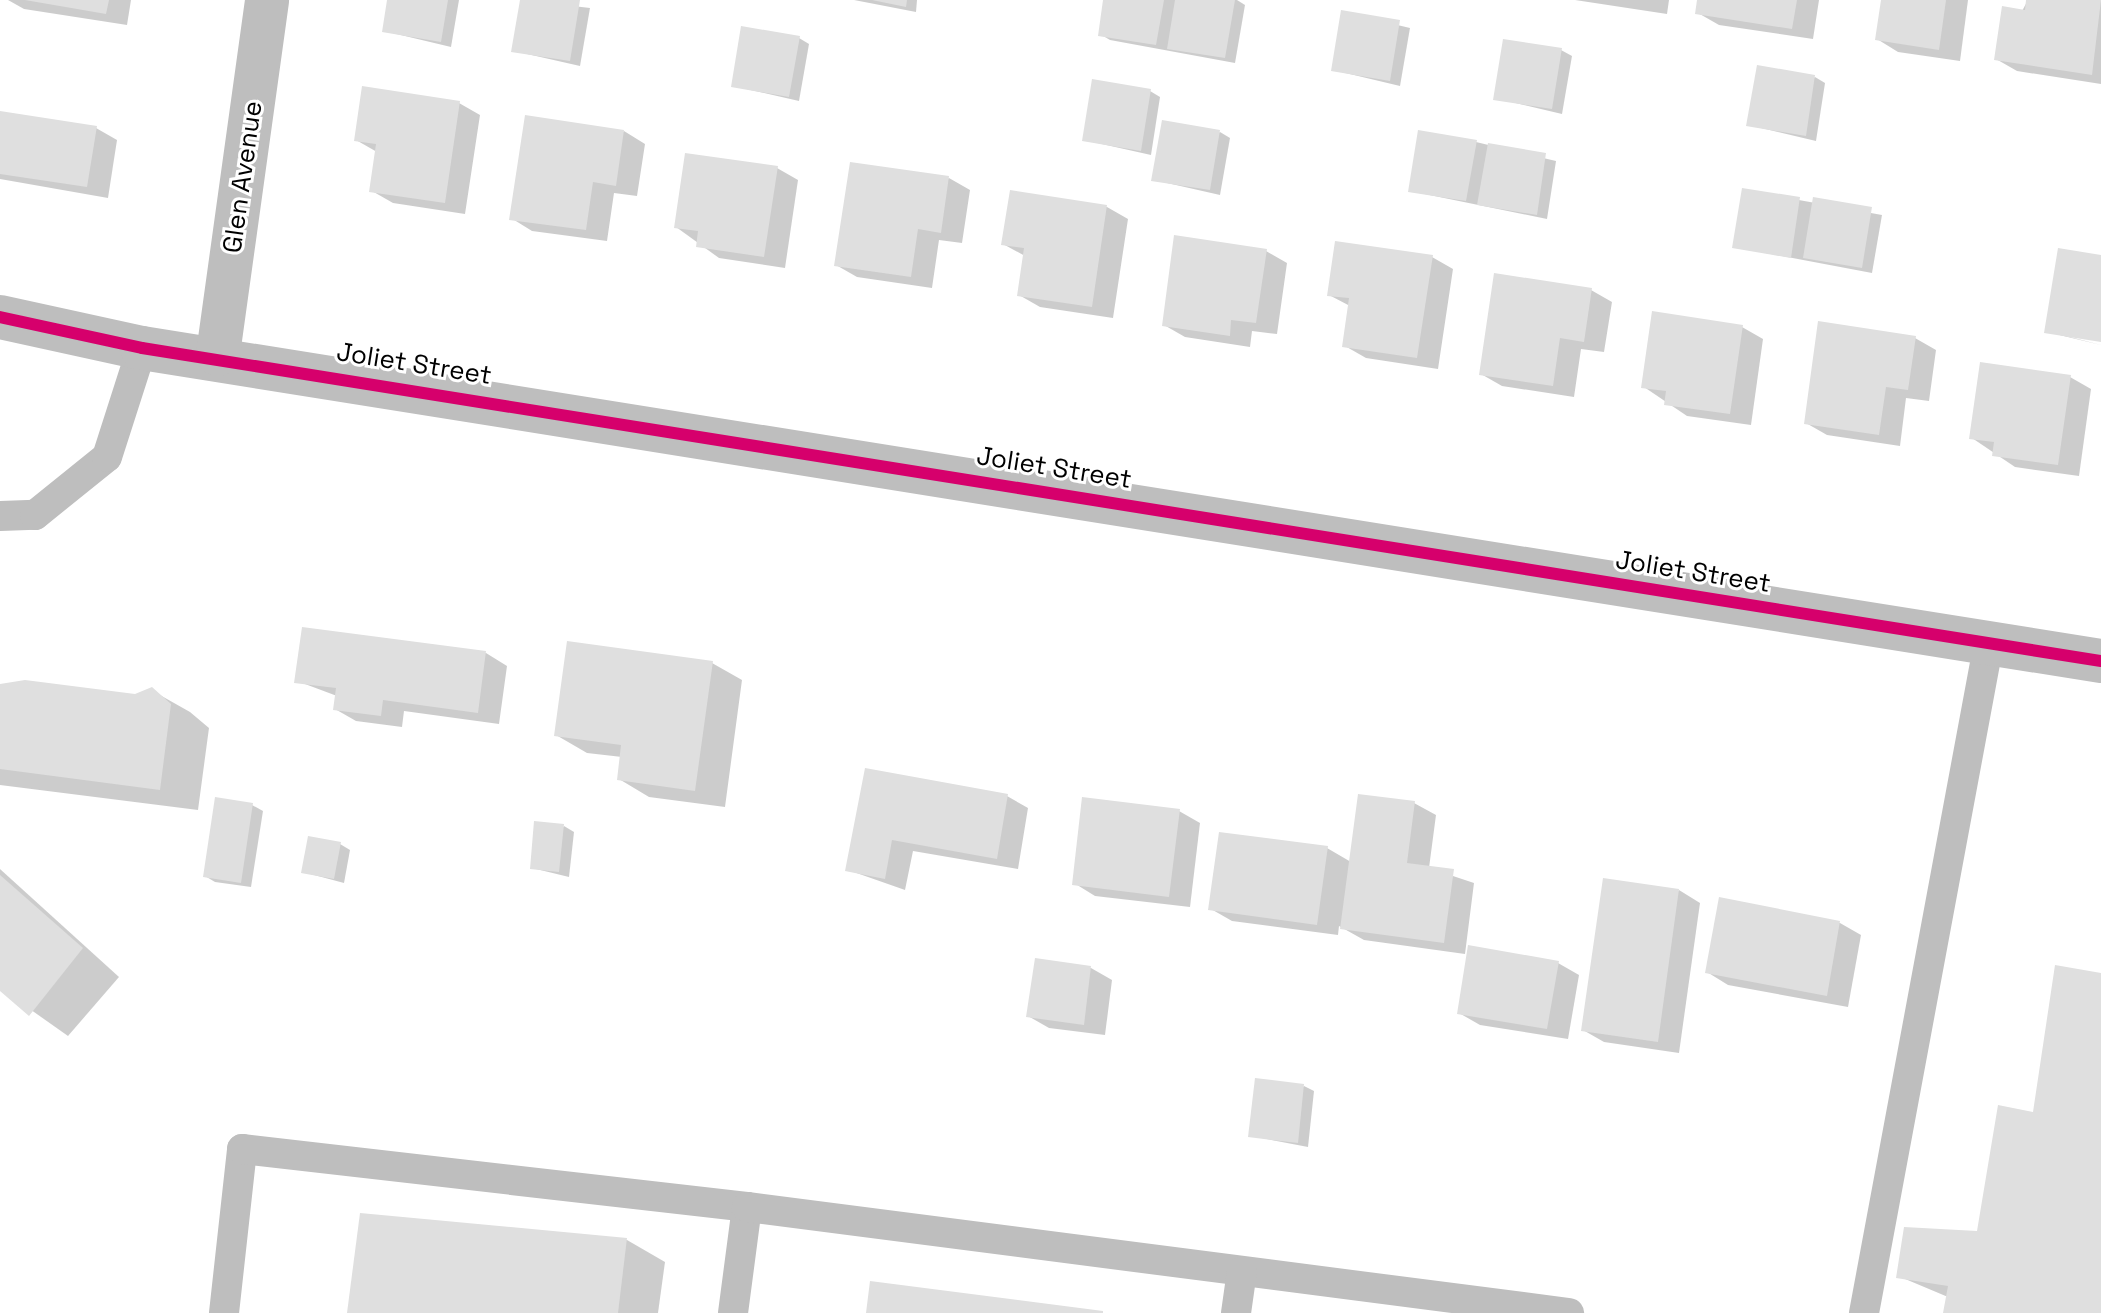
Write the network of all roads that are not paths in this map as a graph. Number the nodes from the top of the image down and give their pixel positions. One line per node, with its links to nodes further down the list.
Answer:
1 (267, 0): 4 (street, Glen Avenue)
2 (0, 317): 3 (street, Joliet Street)
3 (142, 348): 4 (street, Joliet Street); 5 (lane)
4 (218, 354): 6 (street, Joliet Street)
5 (0, 516)
6 (1989, 642): 7 (street, Joliet Street); 14 (lane)
7 (2101, 661)
8 (747, 1207): 9 (lane); 10 (lane); 11 (lane)
9 (1242, 1271): 12 (lane); 13 (lane)
10 (224, 1313)
11 (733, 1313)
12 (1236, 1313)
13 (1569, 1313)
14 (1864, 1313)

